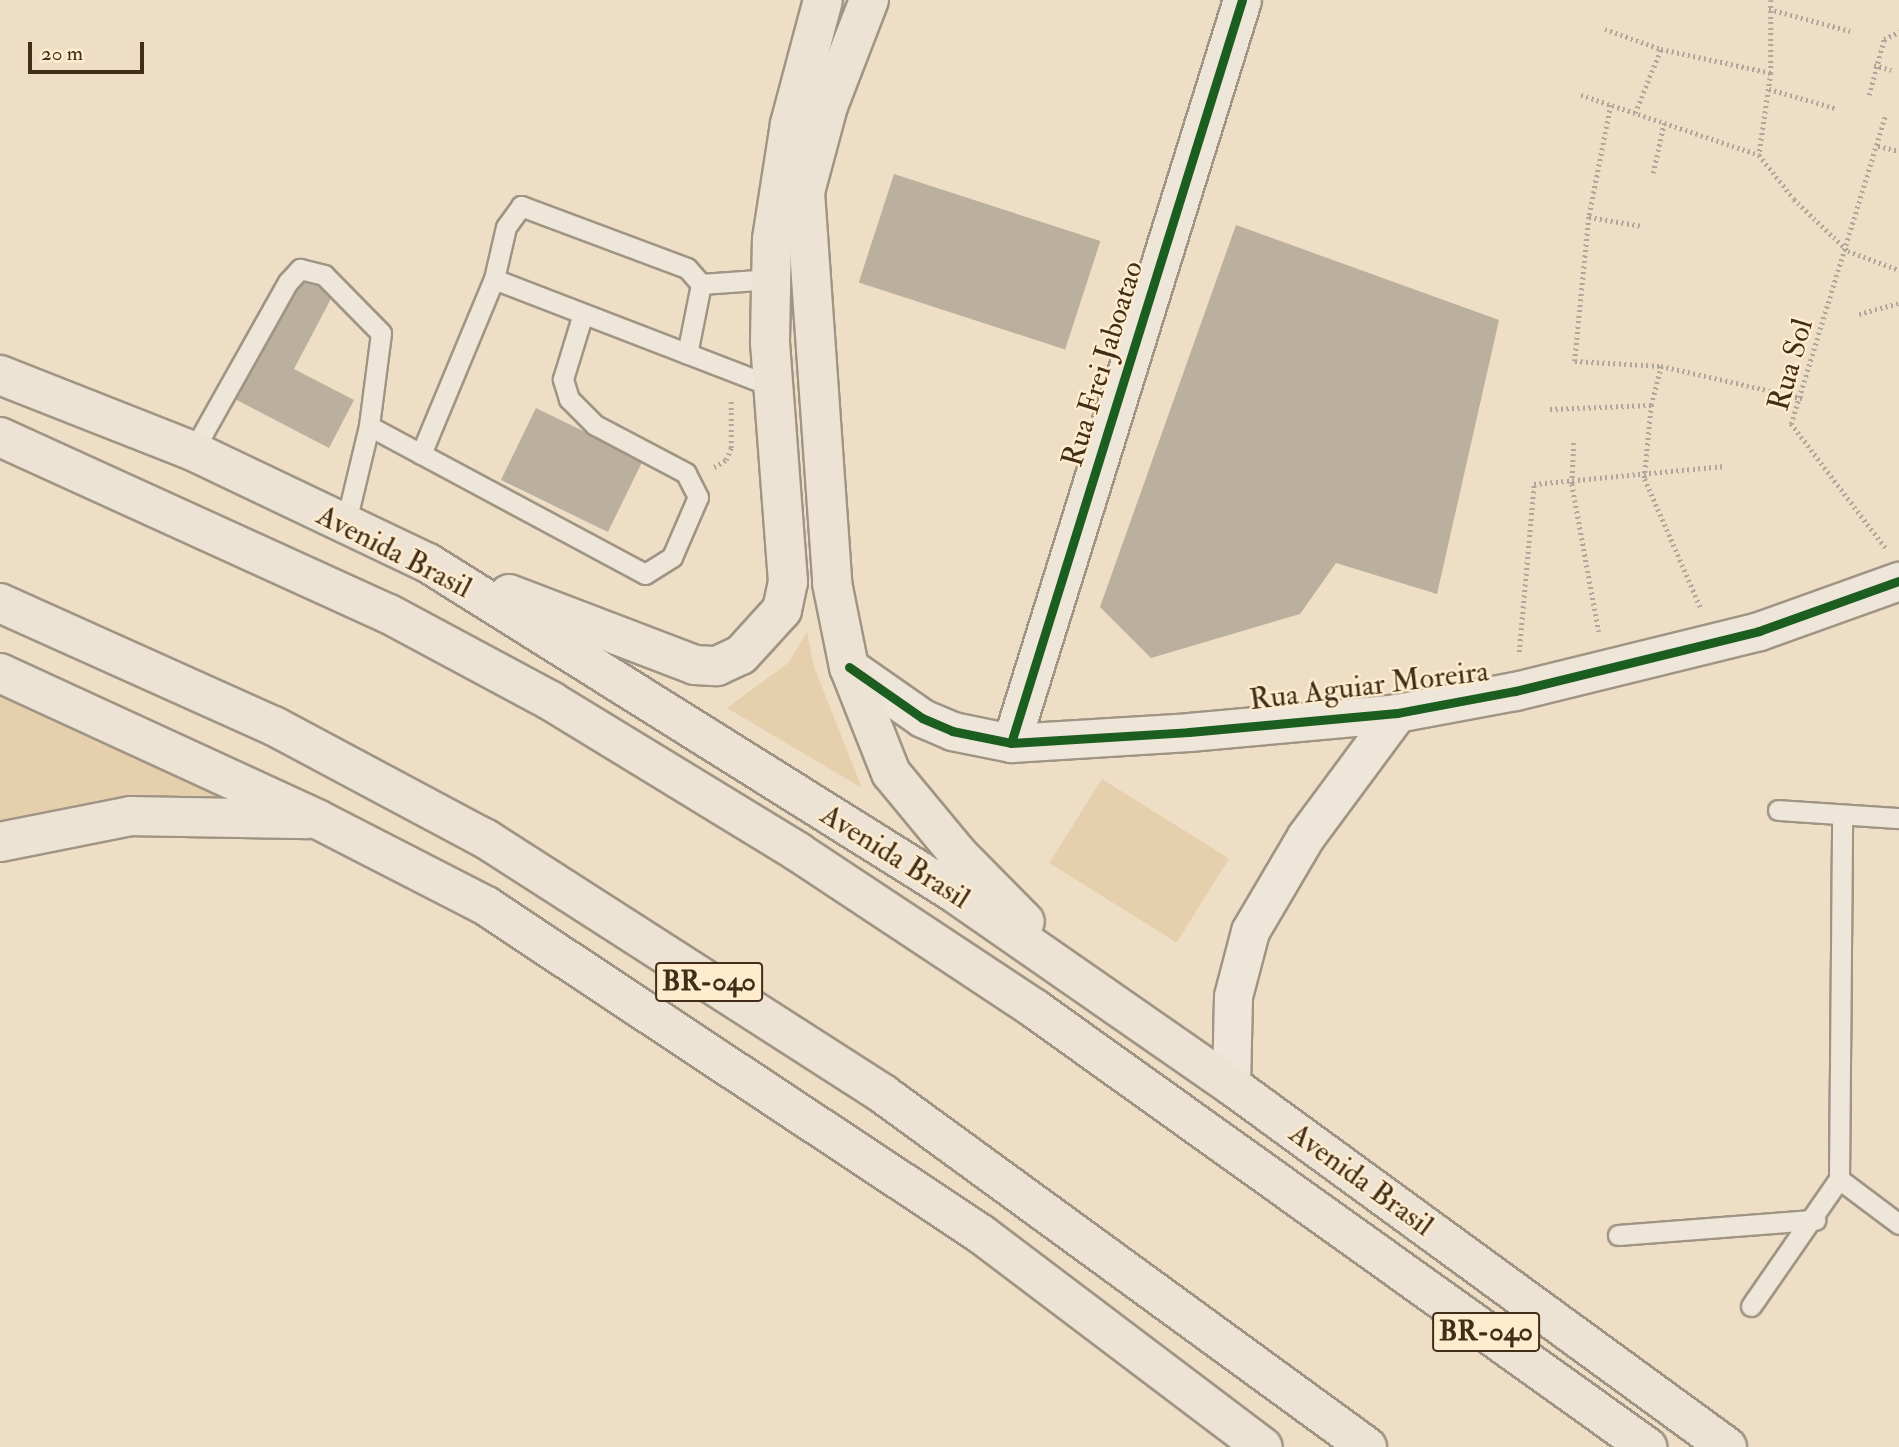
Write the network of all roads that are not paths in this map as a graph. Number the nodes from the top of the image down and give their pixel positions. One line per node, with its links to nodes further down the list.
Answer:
1 (823, 0): 5 (highway)
2 (869, 0): 19 (highway)
3 (1241, 0): 22 (street, Rua Frei Jaboatao)
4 (494, 279): 6 (lane); 7 (lane); 14 (lane)
5 (772, 279): 6 (lane); 10 (highway)
6 (701, 284): 8 (lane)
7 (582, 317): 8 (lane); 14 (lane)
8 (687, 354): 10 (lane)
9 (0, 376): 13 (highway, Avenida Brasil)
10 (774, 387): 16 (highway)
11 (369, 426): 13 (lane); 14 (lane); 15 (lane)
12 (0, 437): 37 (highway, Avenida Brasil / BR-040)
13 (193, 451): 15 (highway, Avenida Brasil)
14 (421, 453)
15 (345, 526): 16 (highway, Avenida Brasil)
16 (428, 563): 28 (highway, Avenida Brasil)
17 (1895, 569): 21 (street, Rua Aguiar Moreira)
18 (0, 603): 36 (highway, BR-040)
19 (849, 667): 22 (street, Rua Aguiar Moreira); 28 (highway)
20 (0, 673): 26 (highway)
21 (1397, 713): 22 (street, Rua Aguiar Moreira); 29 (street)
22 (1011, 743)
23 (1777, 810): 24 (lane)
24 (1842, 815): 25 (lane); 30 (lane)
25 (1899, 818)
26 (320, 820): 27 (highway); 35 (highway)
27 (0, 842)
28 (1083, 981): 29 (highway, Avenida Brasil)
29 (1231, 1085): 38 (highway, Avenida Brasil)
30 (1839, 1179): 31 (lane); 32 (lane)
31 (1815, 1220): 33 (lane); 34 (lane)
32 (1899, 1224)
33 (1618, 1235)
34 (1751, 1306)
35 (1263, 1447)
36 (1367, 1447)
37 (1647, 1447)
38 (1727, 1447)

